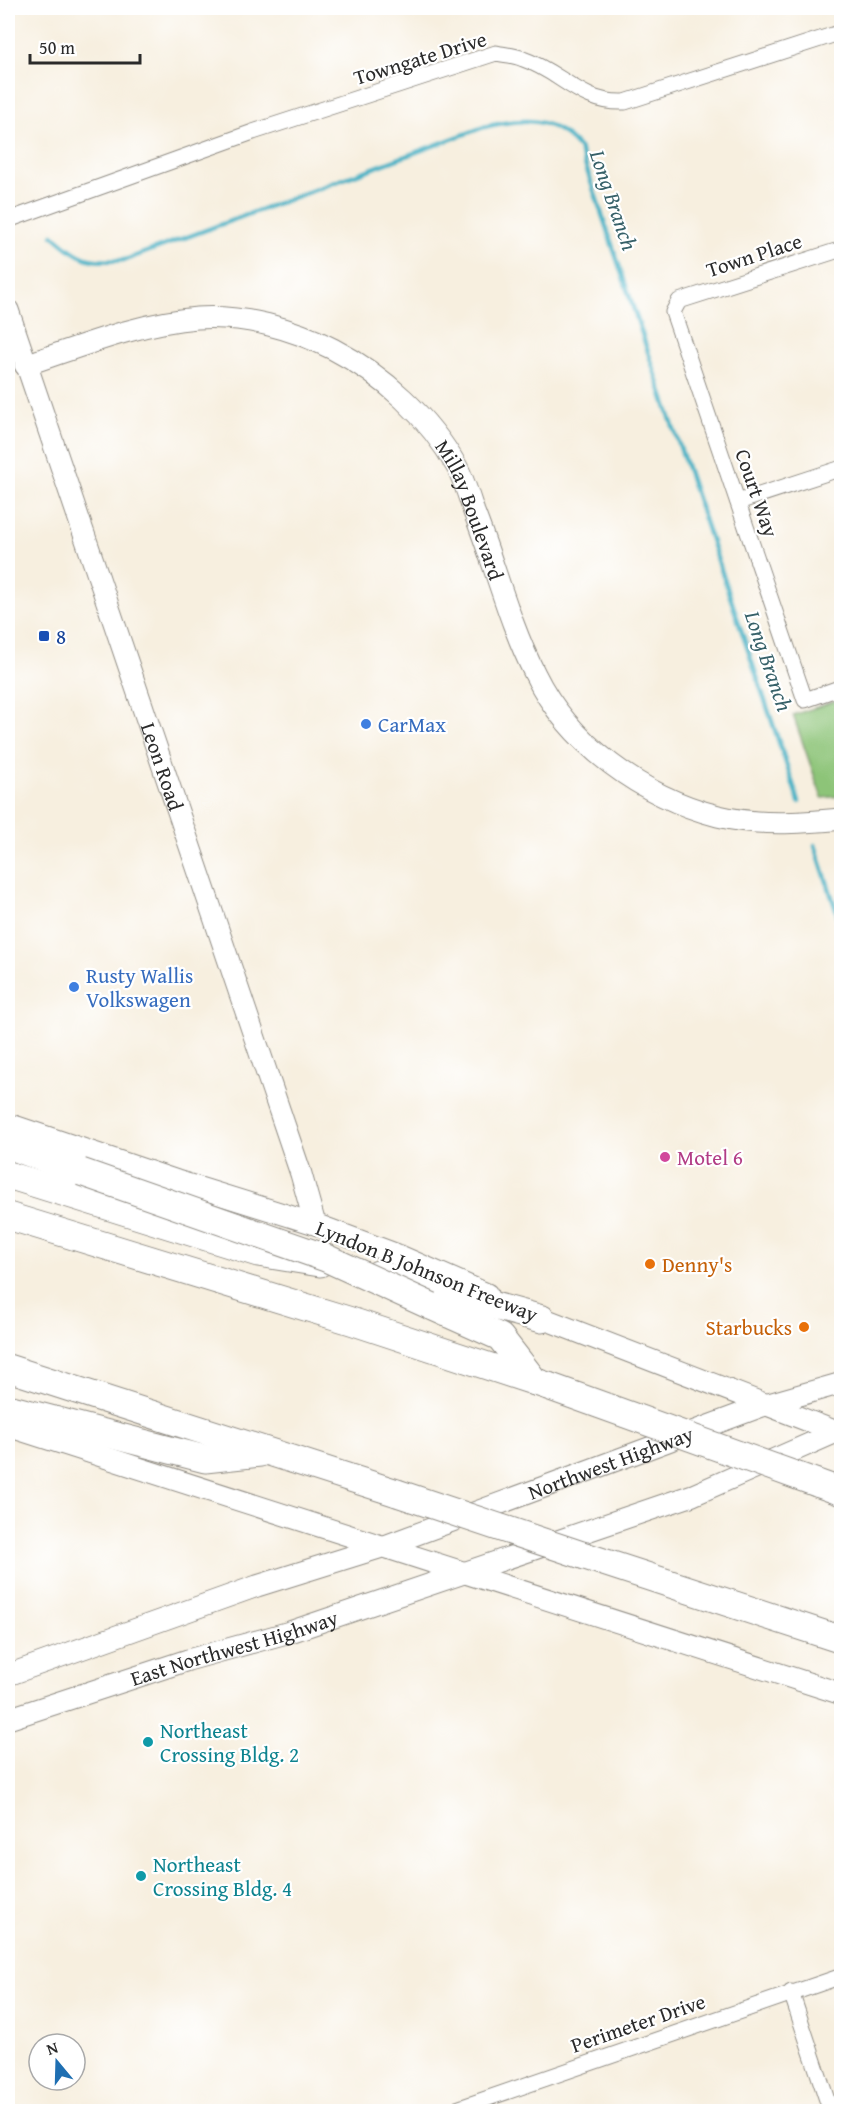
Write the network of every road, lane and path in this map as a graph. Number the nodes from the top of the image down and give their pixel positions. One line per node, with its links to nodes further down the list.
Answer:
1 (842, 32): 2 (street, Towngate Drive)
2 (8, 220)
3 (842, 249): 4 (street, Town Place)
4 (679, 301): 8 (street, Court Way)
5 (8, 310): 6 (main road, Leon Road)
6 (25, 364): 10 (main road, Millay Boulevard); 15 (main road, Leon Road)
7 (842, 468): 8 (street)
8 (738, 502): 9 (street, Court Way)
9 (842, 687)
10 (842, 819)
11 (8, 1124): 15 (main road, Lyndon B Johnson Freeway)
12 (8, 1145): 19 (highway, bridge)
13 (8, 1175): 16 (highway)
14 (8, 1216): 19 (highway)
15 (315, 1224): 16 (main road, Lyndon B Johnson Freeway)
16 (542, 1318): 20 (main road, Lyndon B Johnson Freeway)
17 (8, 1368): 24 (highway)
18 (842, 1383): 20 (main road, Northwest Highway)
19 (542, 1384): 25 (highway, bridge)
20 (765, 1405): 23 (main road, Lyndon B Johnson Freeway); 26 (main road, Northwest Highway)
21 (8, 1408): 24 (highway)
22 (8, 1426): 26 (main road)
23 (839, 1432): 27 (main road)
24 (270, 1452): 30 (highway, bridge)
25 (829, 1488)
26 (382, 1547): 27 (main road); 31 (main road)
27 (459, 1573): 28 (main road); 29 (main road, East Northwest Highway)
28 (512, 1589): 29 (main road); 32 (main road)
29 (397, 1597): 33 (main road, East Northwest Highway)
30 (842, 1640)
31 (8, 1676)
32 (842, 1694)
33 (8, 1719)
34 (842, 1976): 35 (street, Perimeter Drive)
35 (790, 1992): 36 (street, Perimeter Drive); 37 (street)
36 (448, 2112)
37 (831, 2112)

